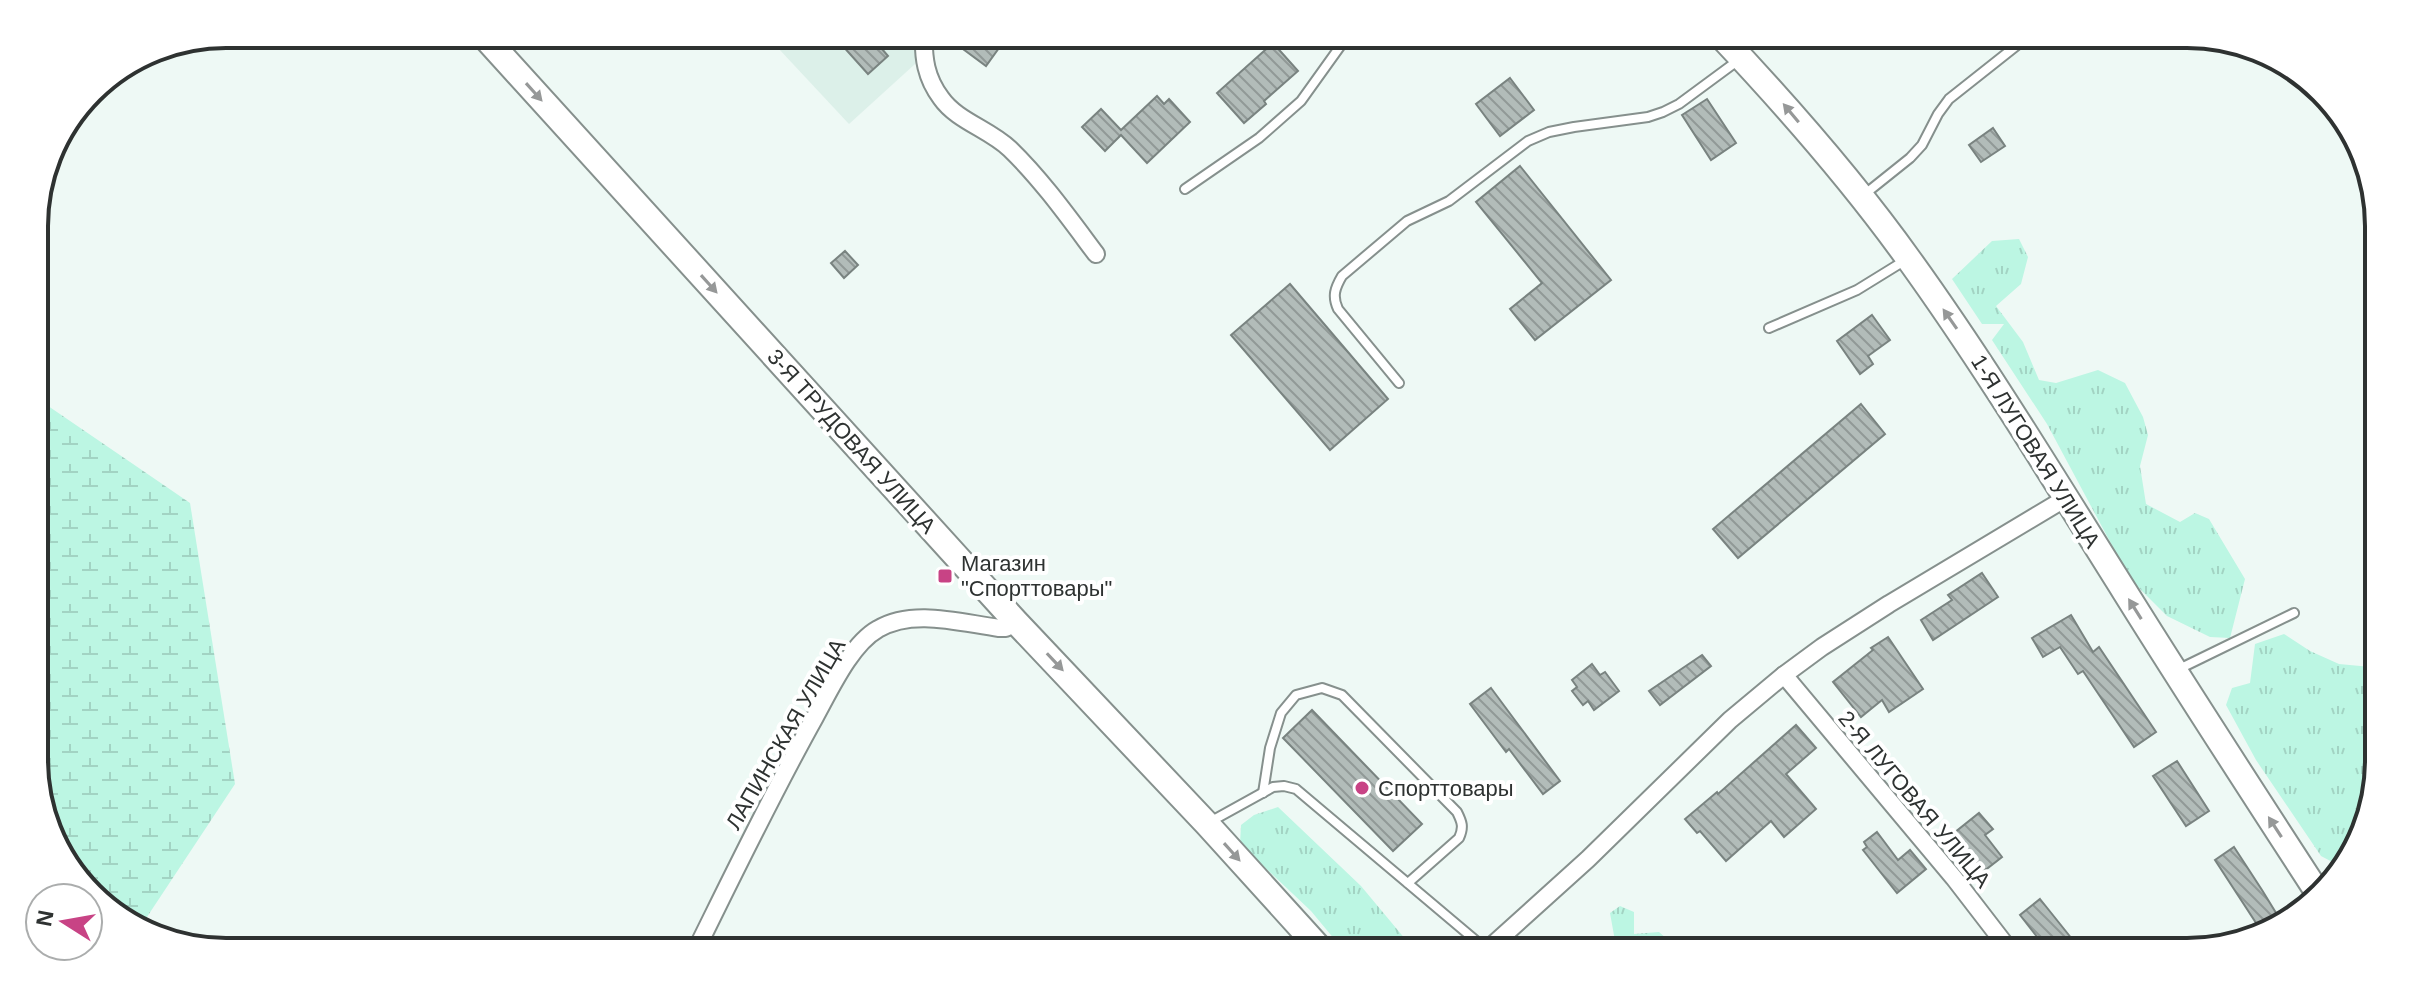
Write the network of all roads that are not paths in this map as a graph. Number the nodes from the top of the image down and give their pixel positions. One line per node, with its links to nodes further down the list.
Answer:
1 (502, 48): 15 (street, 3-Я ТРУДОВАЯ УЛИЦА, one-way to 15)
2 (925, 48): 9 (street)
3 (1339, 48): 7 (lane)
4 (1732, 48): 6 (street, 1-Я ЛУГОВАЯ УЛИЦА)
5 (2013, 48): 8 (lane)
6 (1742, 58): 8 (street, 1-Я ЛУГОВАЯ УЛИЦА, one-way to 6); 12 (lane)
7 (1185, 189)
8 (1861, 197): 10 (street, 1-Я ЛУГОВАЯ УЛИЦА)
9 (1096, 254)
10 (1908, 259): 11 (lane); 13 (street, 1-Я ЛУГОВАЯ УЛИЦА, one-way to 10)
11 (1769, 328)
12 (1399, 383)
13 (2066, 498): 16 (street, 1-Я ЛУГОВАЯ УЛИЦА, one-way to 13); 17 (street)
14 (2294, 613): 16 (lane)
15 (1016, 622): 19 (street, 3-Я ТРУДОВАЯ УЛИЦА, one-way to 19); 22 (street, ЛАПИНСКАЯ УЛИЦА)
16 (2174, 671): 21 (street, 1-Я ЛУГОВАЯ УЛИЦА, one-way to 16)
17 (1784, 675): 25 (street); 26 (street, 2-Я ЛУГОВАЯ УЛИЦА)
18 (1263, 793): 19 (lane); 20 (lane); 20 (lane)
19 (1207, 824): 23 (street, 3-Я ТРУДОВАЯ УЛИЦА, one-way to 23)
20 (1408, 883): 24 (lane)
21 (2313, 886)
22 (702, 938)
23 (1310, 938)
24 (1471, 938)
25 (1500, 938)
26 (2000, 938)

